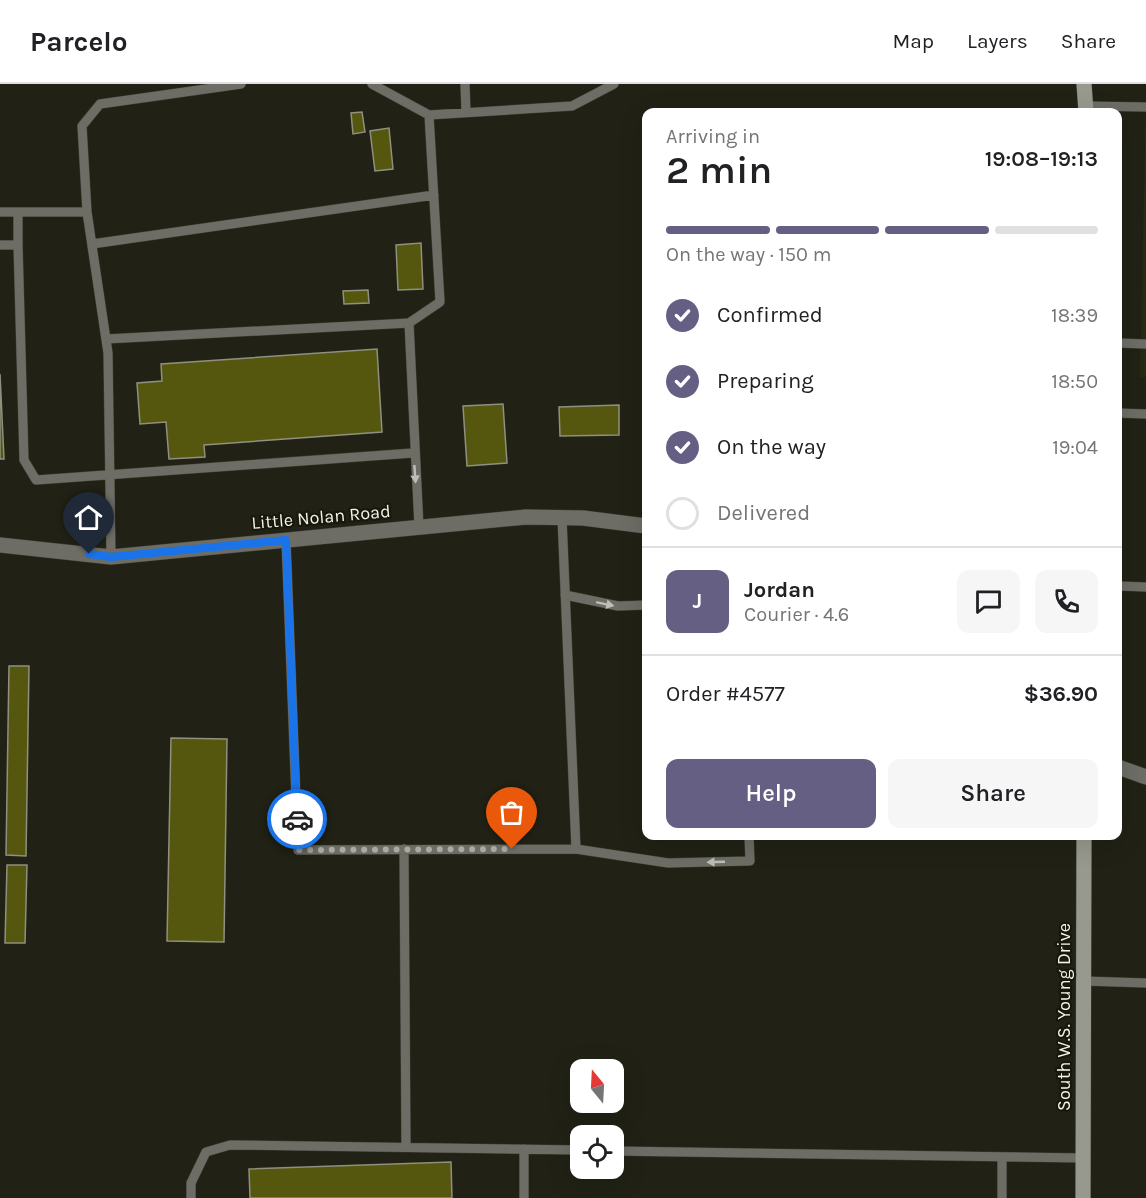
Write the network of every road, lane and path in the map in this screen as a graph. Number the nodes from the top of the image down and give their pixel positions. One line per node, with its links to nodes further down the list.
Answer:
1 (241, 84): 13 (lane)
2 (372, 84): 10 (lane)
3 (465, 84): 9 (lane)
4 (614, 84): 9 (lane)
5 (1084, 84): 6 (main road)
6 (1086, 108)
7 (1122, 108): 8 (lane)
8 (1146, 108)
9 (466, 112): 10 (lane)
10 (429, 115): 11 (lane)
11 (434, 195): 15 (lane); 18 (lane)
12 (0, 212): 14 (lane)
13 (87, 212): 14 (lane); 15 (lane)
14 (18, 213): 17 (lane)
15 (92, 244): 19 (lane)
16 (0, 245): 17 (lane)
17 (18, 245): 25 (lane)
18 (409, 323): 19 (lane); 24 (lane)
19 (106, 339): 25 (lane)
20 (1122, 343): 21 (lane)
21 (1146, 344)
22 (1122, 413): 23 (lane)
23 (1146, 414)
24 (413, 453): 25 (lane); 28 (lane, one-way to 28)
25 (110, 474): 31 (lane)
26 (562, 518): 27 (street, Little Nolan Road); 28 (street, Little Nolan Road); 34 (lane)
27 (642, 526)
28 (419, 527): 29 (street, Little Nolan Road)
29 (286, 540): 31 (street, Little Nolan Road); 40 (lane)
30 (0, 545): 31 (street, Little Nolan Road)
31 (111, 557)
32 (1122, 586): 33 (lane)
33 (1146, 587)
34 (565, 595): 35 (lane, one-way to 35); 41 (lane)
35 (642, 605)
36 (1122, 768): 37 (street)
37 (1146, 777)
38 (749, 840): 41 (lane, one-way to 41)
39 (1084, 840): 42 (main road, South W.S. Young Drive)
40 (404, 849): 41 (lane); 44 (lane)
41 (576, 849)
42 (1084, 981): 43 (lane); 49 (main road, South W.S. Young Drive)
43 (1146, 983)
44 (406, 1147): 45 (lane); 50 (lane)
45 (524, 1149): 46 (lane); 51 (lane)
46 (570, 1150)
47 (624, 1151): 48 (lane)
48 (1002, 1157): 49 (lane); 52 (lane)
49 (1083, 1158): 53 (main road, South W.S. Young Drive)
50 (191, 1198)
51 (524, 1198)
52 (1002, 1198)
53 (1083, 1198)

